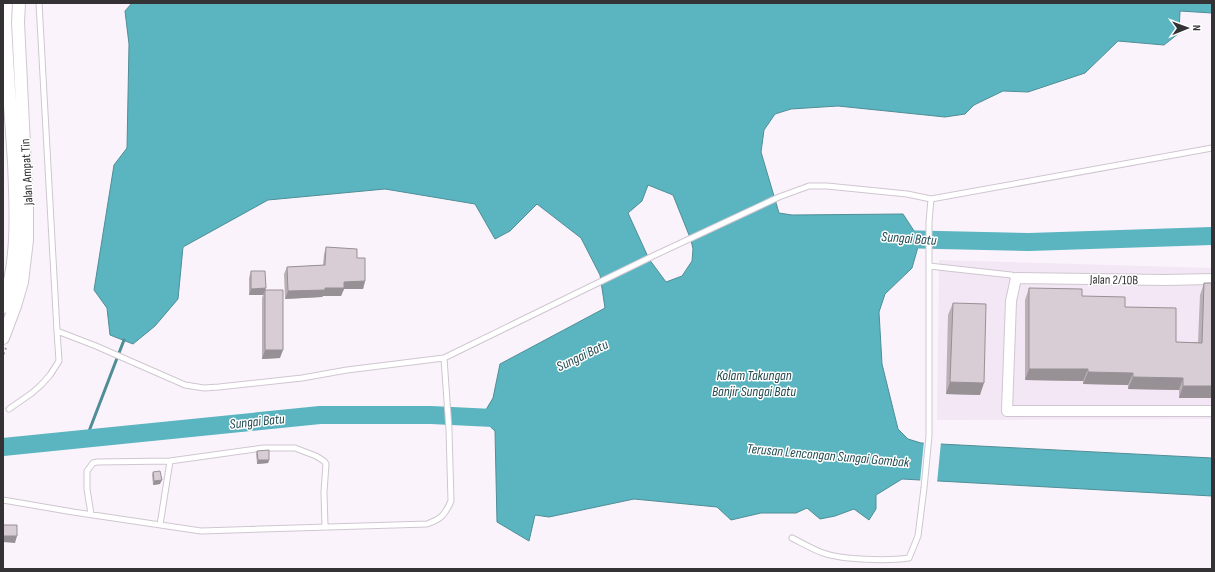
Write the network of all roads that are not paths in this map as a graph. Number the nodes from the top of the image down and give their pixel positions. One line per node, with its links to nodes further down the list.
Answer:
1 (6, 3): 9 (street, Jalan Ampat Tin)
2 (19, 3): 9 (street, Jalan Ampat Tin)
3 (40, 3): 10 (lane)
4 (1212, 148): 5 (lane)
5 (931, 199): 6 (lane); 12 (lane)
6 (929, 266): 7 (lane); 20 (lane)
7 (1016, 278): 8 (street, Jalan 2/10B); 14 (street)
8 (1212, 279)
9 (7, 306): 11 (street, Jalan Ampat Tin)
10 (57, 331): 12 (lane); 13 (lane)
11 (3, 338)
12 (444, 358): 19 (lane)
13 (9, 408)
14 (1212, 411)
15 (170, 461): 17 (lane); 18 (lane); 19 (lane)
16 (3, 500): 17 (lane)
17 (91, 514): 18 (lane)
18 (160, 525): 19 (lane)
19 (325, 527)
20 (792, 538)

